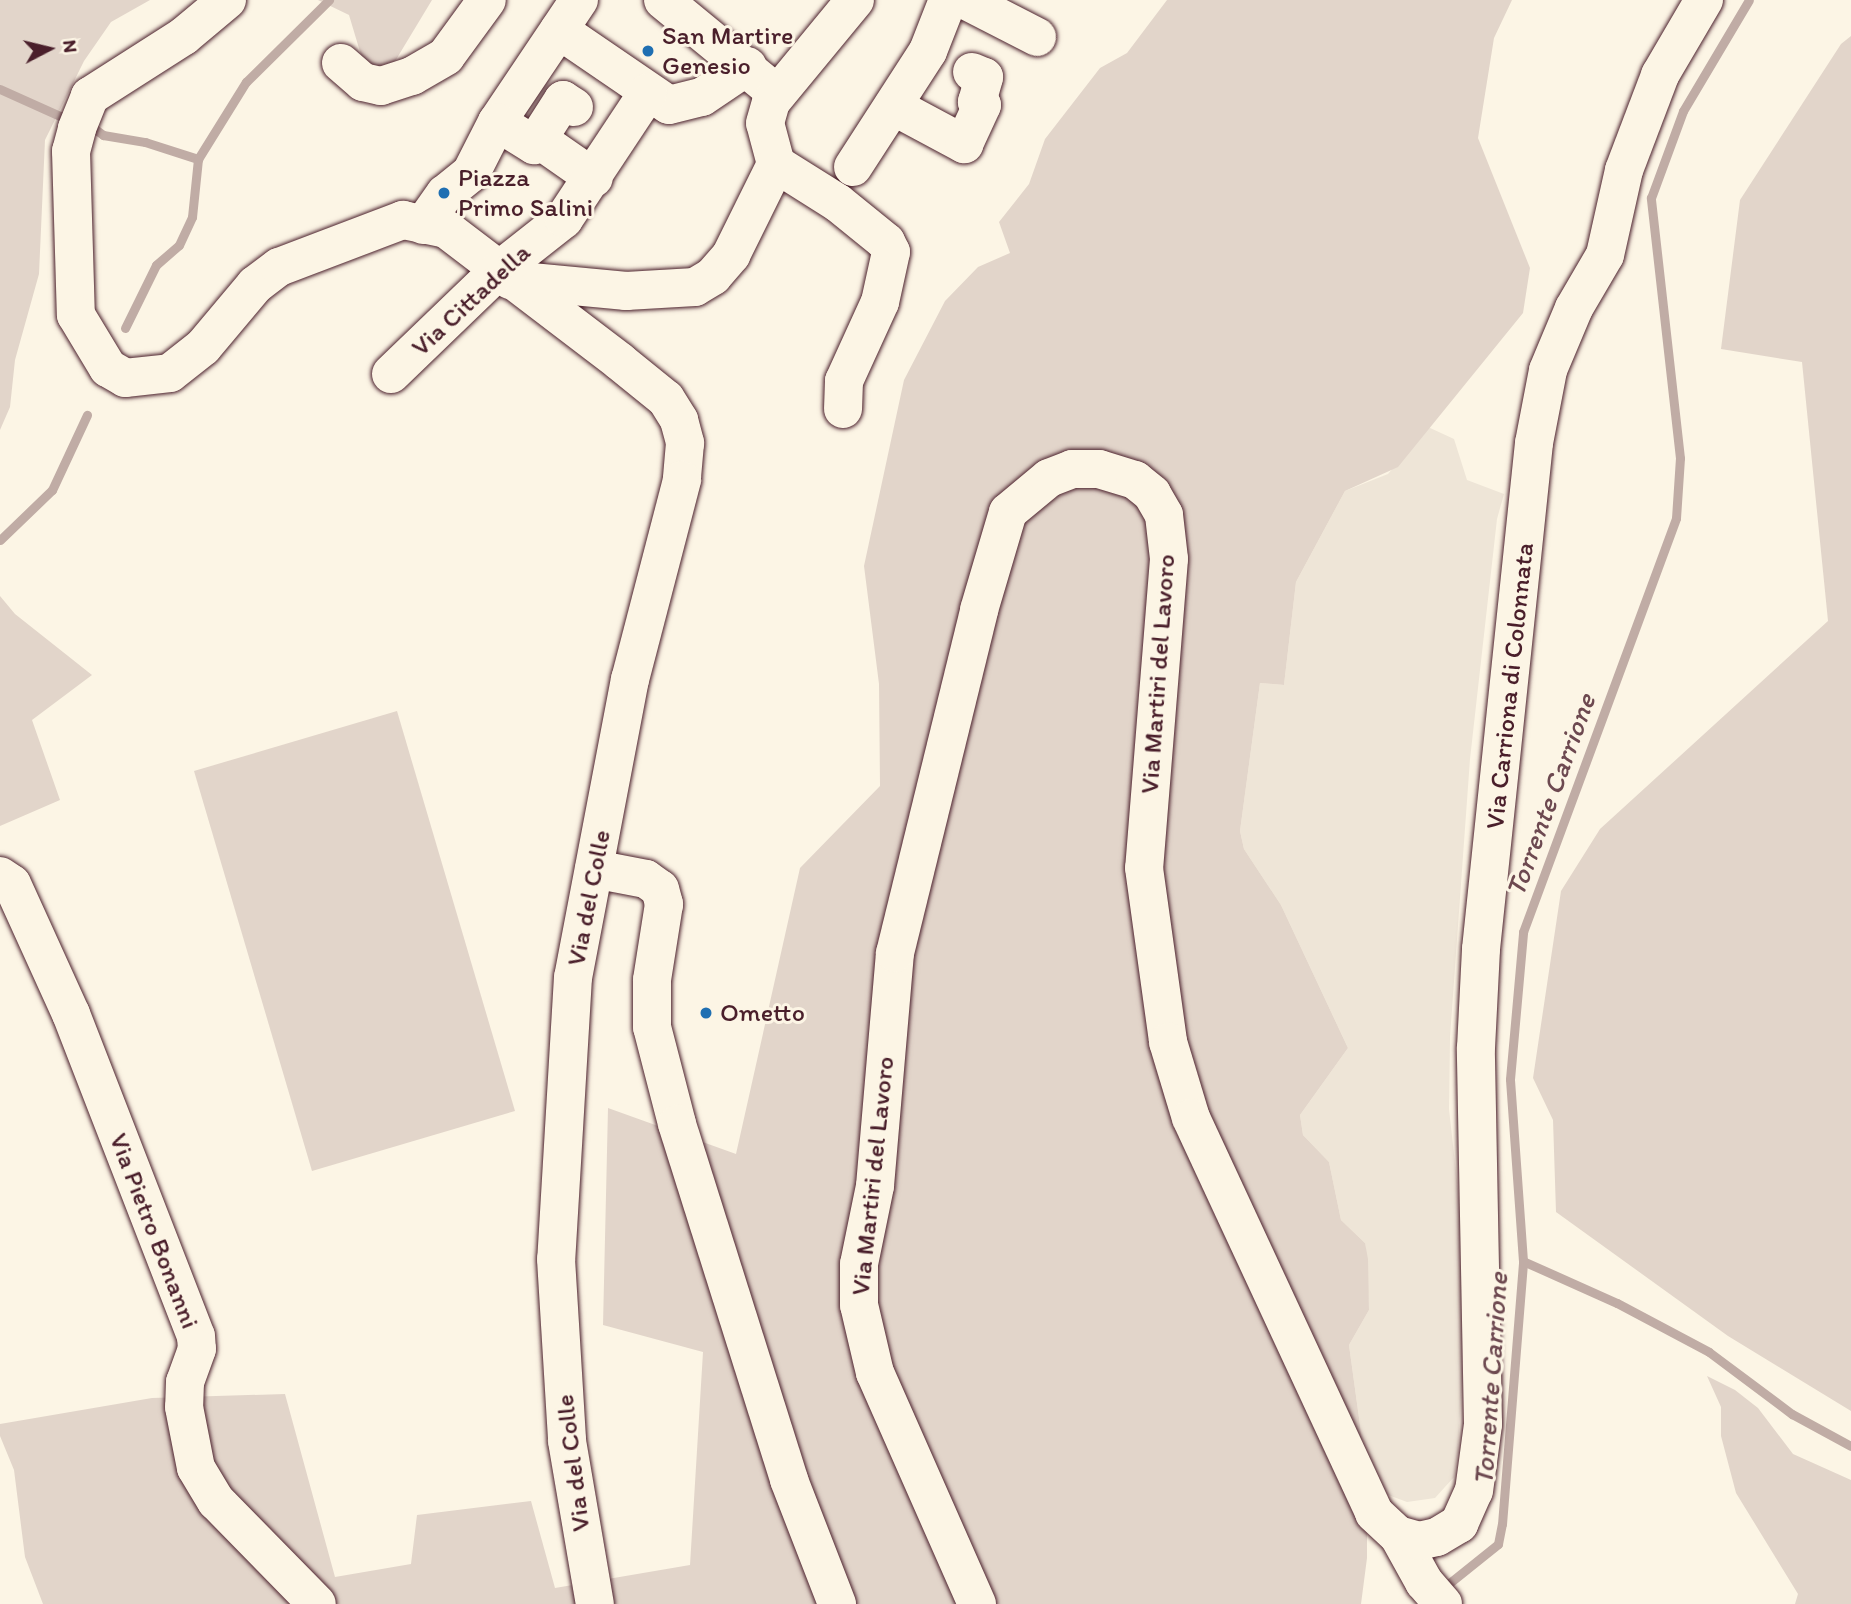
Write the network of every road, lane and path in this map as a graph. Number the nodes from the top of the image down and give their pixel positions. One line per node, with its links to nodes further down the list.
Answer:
1 (227, 0): 22 (street)
2 (487, 0): 10 (street)
3 (855, 0): 13 (street)
4 (948, 0): 15 (street)
5 (965, 0): 9 (street)
6 (1704, 0): 28 (street, Via Carriona di Colonnata)
7 (667, 1): 11 (street)
8 (569, 15): 14 (street); 17 (street)
9 (1037, 37)
10 (341, 64)
11 (748, 66): 13 (street); 14 (street)
12 (972, 72): 15 (street)
13 (778, 92): 19 (street)
14 (658, 99): 21 (street, Via Cittadella)
15 (893, 106): 20 (street)
16 (574, 107): 18 (street)
17 (497, 122): 18 (street); 22 (street)
18 (538, 139): 21 (street)
19 (776, 164): 23 (street); 25 (street)
20 (853, 167)
21 (594, 178): 23 (street, Via Cittadella)
22 (424, 225): 23 (street, Via del Colle)
23 (504, 275): 24 (street, Via Cittadella); 26 (street, Via del Colle)
24 (391, 374)
25 (843, 409)
26 (594, 869): 31 (street, Via del Colle); 32 (street)
27 (0, 876): 30 (street, Via Pietro Bonanni)
28 (1398, 1535): 29 (street); 33 (street, Via Martiri del Lavoro)
29 (1433, 1593)
30 (317, 1604)
31 (595, 1604)
32 (837, 1604)
33 (977, 1604)

